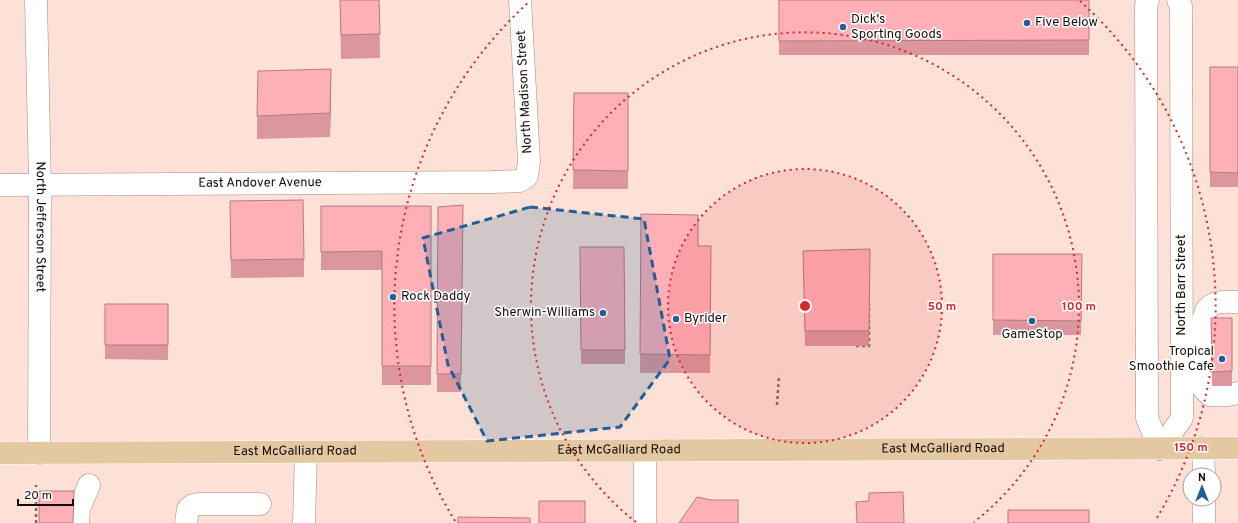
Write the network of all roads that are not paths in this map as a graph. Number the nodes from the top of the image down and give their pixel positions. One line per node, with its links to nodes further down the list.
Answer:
1 (36, 0): 6 (street, North Jefferson Street)
2 (520, 0): 5 (street, North Madison Street)
3 (1148, 0): 10 (street)
4 (1178, 0): 10 (street, North Barr Street)
5 (520, 181): 6 (street, East Andover Avenue)
6 (40, 184): 7 (street, East Andover Avenue); 15 (street, North Jefferson Street)
7 (0, 185)
8 (1238, 302): 9 (street)
9 (1238, 393)
10 (1160, 448): 11 (main road, East McGalliard Road); 13 (main road, East McGalliard Road)
11 (1203, 448): 12 (main road, East McGalliard Road); 17 (street)
12 (1238, 448)
13 (645, 451): 14 (main road, East McGalliard Road); 24 (street)
14 (306, 452): 15 (main road, East McGalliard Road); 23 (street)
15 (39, 453): 16 (main road, East McGalliard Road)
16 (0, 454)
17 (1204, 467)
18 (90, 485): 21 (street)
19 (260, 504): 22 (street)
20 (1204, 507): 25 (street)
21 (78, 523)
22 (186, 523)
23 (304, 523)
24 (645, 523)
25 (1204, 523)

